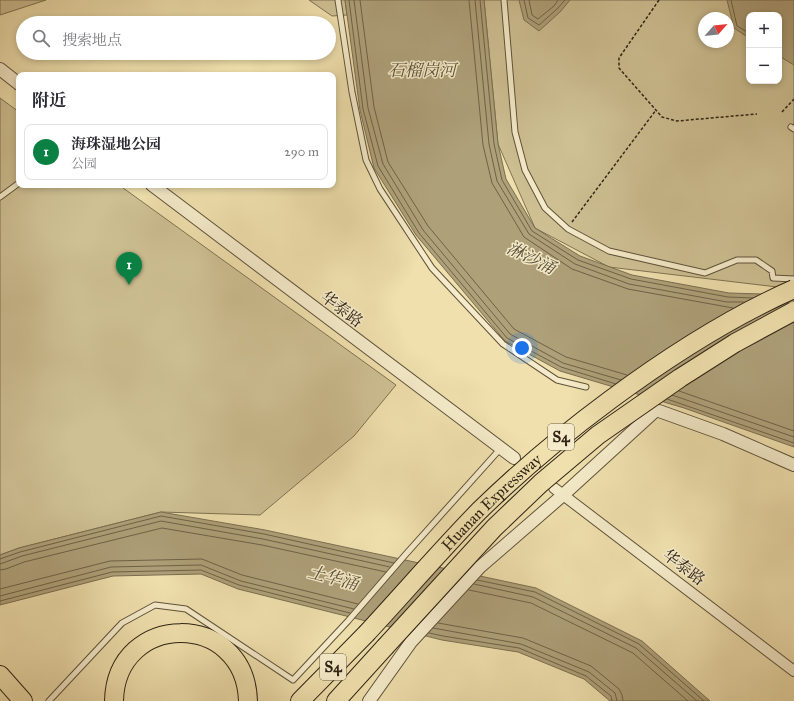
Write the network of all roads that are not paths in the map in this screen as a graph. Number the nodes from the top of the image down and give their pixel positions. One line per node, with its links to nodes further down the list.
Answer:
1 (338, 0): 11 (lane)
2 (504, 0): 8 (lane)
3 (0, 69): 4 (street)
4 (16, 82)
5 (16, 185): 7 (lane)
6 (156, 188): 12 (street, 华泰路)
7 (0, 197)
8 (794, 279)
9 (794, 289): 23 (highway, Huanan Expressway / S4, bridge)
10 (794, 311): 16 (highway, Huanan Expressway / S4, bridge)
11 (586, 386)
12 (501, 448): 13 (street, 华泰路); 20 (lane)
13 (514, 458)
14 (794, 466): 15 (street)
15 (559, 492): 17 (street, 华泰路); 26 (street)
16 (385, 647): 24 (highway, Huanan Expressway / S4); 25 (highway)
17 (794, 671)
18 (0, 675): 19 (highway)
19 (23, 701)
20 (49, 701)
21 (114, 701): 22 (highway)
22 (248, 701)
23 (300, 701)
24 (336, 701)
25 (351, 701)
26 (369, 701)

